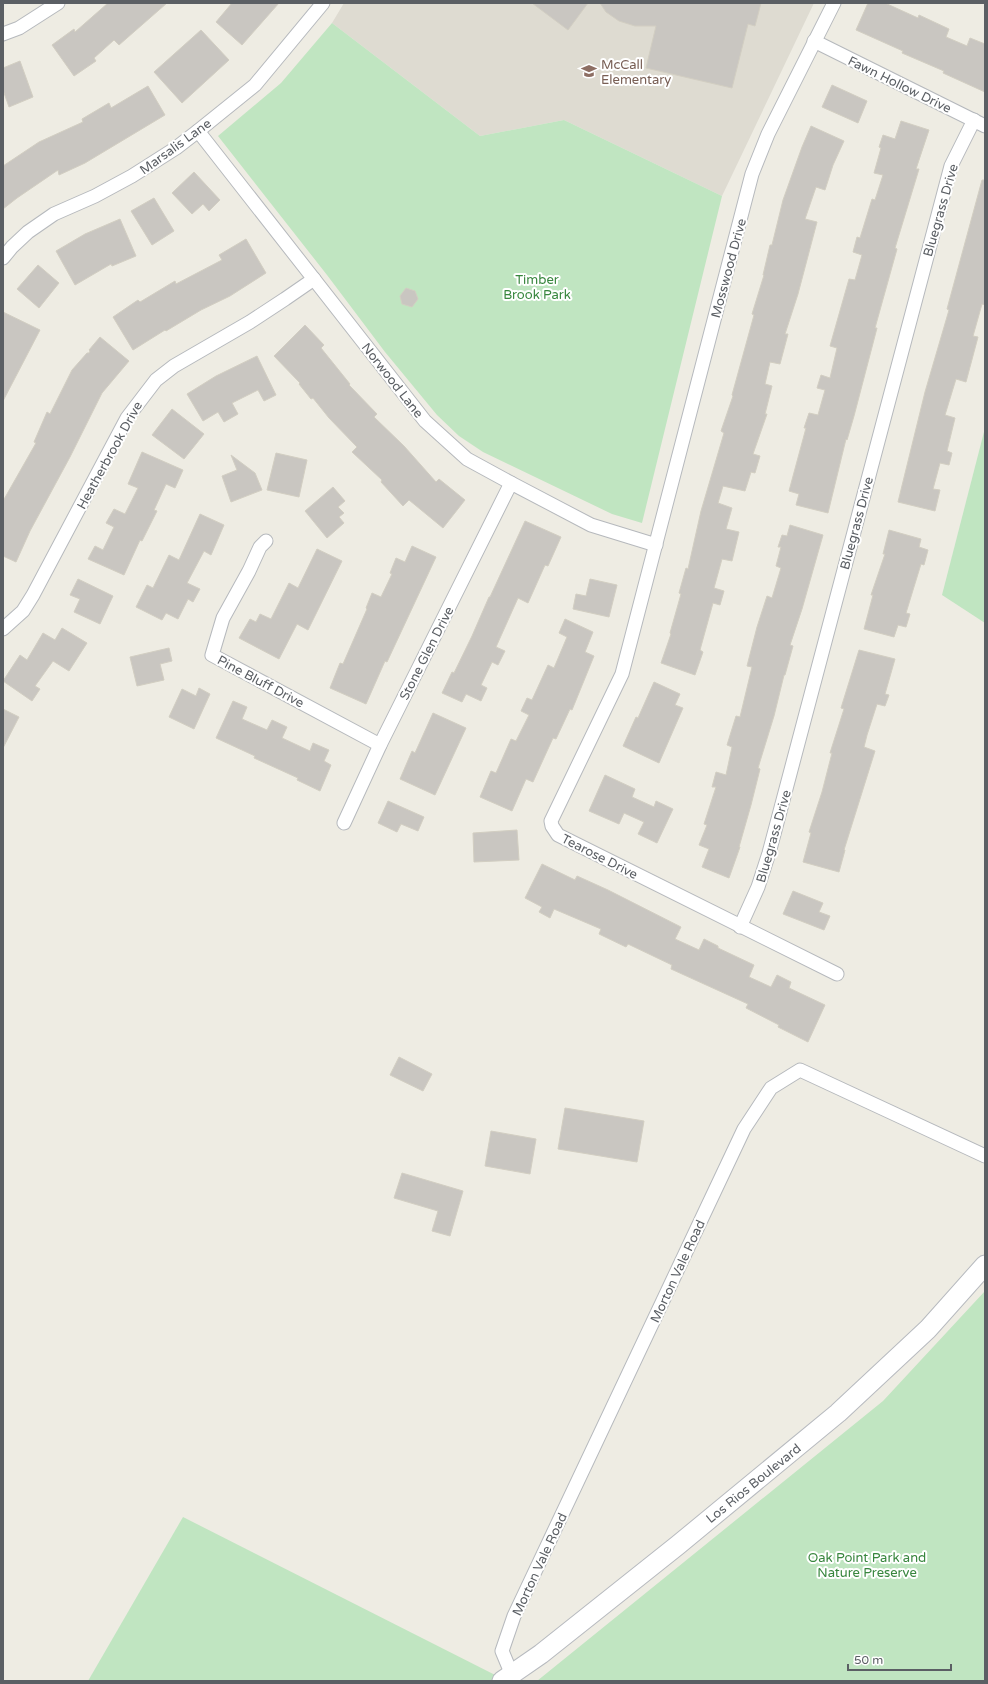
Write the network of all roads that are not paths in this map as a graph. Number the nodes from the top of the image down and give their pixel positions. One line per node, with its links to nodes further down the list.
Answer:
1 (58, 3): 4 (street)
2 (324, 3): 7 (street, Marsalis Lane)
3 (834, 3): 5 (street, Mosswood Drive)
4 (3, 34)
5 (814, 41): 6 (street, Fawn Hollow Drive); 12 (street, Mosswood Drive)
6 (979, 123): 16 (street, Bluegrass Drive)
7 (198, 131): 8 (street, Marsalis Lane); 9 (street, Norwood Lane)
8 (3, 258)
9 (314, 279): 10 (street, Norwood Lane); 13 (street, Heatherbrook Drive)
10 (511, 483): 12 (street, Norwood Lane); 14 (street, Stone Glen Drive)
11 (266, 541): 14 (street, Pine Bluff Drive)
12 (656, 545): 16 (street, Tearose Drive)
13 (3, 629)
14 (380, 745): 15 (street, Stone Glen Drive)
15 (344, 823)
16 (740, 927): 17 (street, Tearose Drive)
17 (837, 974)
18 (985, 1156): 20 (street, Morton Vale Road)
19 (985, 1265): 20 (street, Los Rios Boulevard)
20 (507, 1678)

